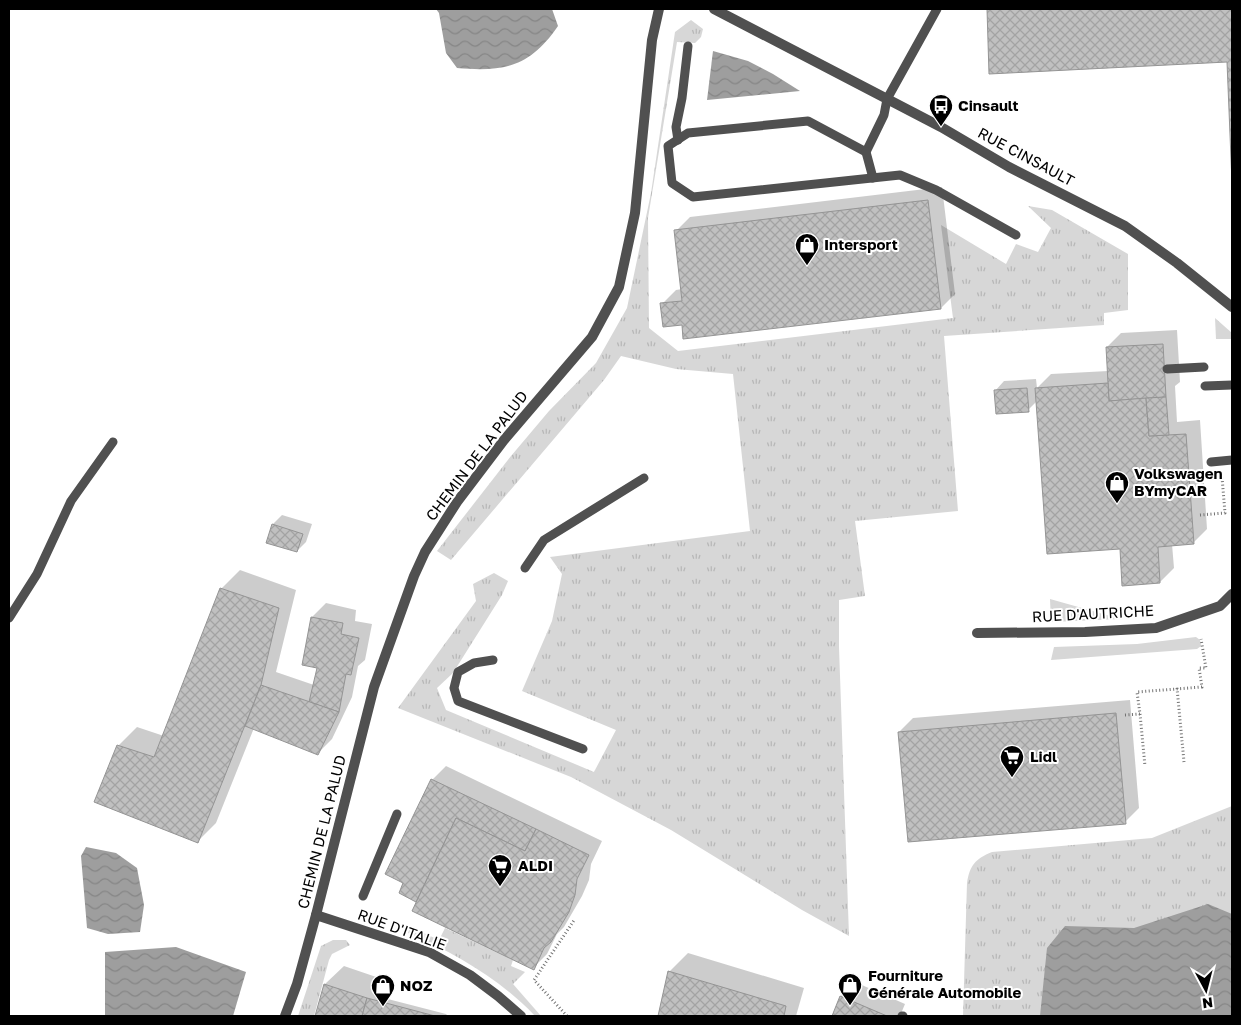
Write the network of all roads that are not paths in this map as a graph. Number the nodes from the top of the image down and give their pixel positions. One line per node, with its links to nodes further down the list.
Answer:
1 (659, 9): 27 (street, CHEMIN DE LA PALUD)
2 (714, 9): 5 (street, RUE CINSAULT)
3 (937, 9): 5 (lane)
4 (688, 46): 6 (lane)
5 (887, 99): 7 (lane); 10 (street, RUE CINSAULT)
6 (678, 140): 7 (lane); 8 (lane)
7 (866, 152): 8 (lane)
8 (873, 178): 9 (lane)
9 (1016, 235)
10 (1232, 307)
11 (1204, 367): 12 (lane)
12 (1167, 369)
13 (1232, 384): 14 (lane)
14 (1205, 386)
15 (113, 442): 21 (lane)
16 (1232, 460): 17 (lane)
17 (1211, 462)
18 (644, 478): 19 (lane)
19 (525, 568)
20 (1232, 594): 22 (street, RUE D'AUTRICHE)
21 (9, 618)
22 (977, 633)
23 (494, 660): 24 (lane)
24 (583, 749)
25 (397, 814): 26 (lane)
26 (363, 896)
27 (316, 915): 28 (street, CHEMIN DE LA PALUD); 29 (street, RUE D'ITALIE)
28 (285, 1016)
29 (520, 1016)

